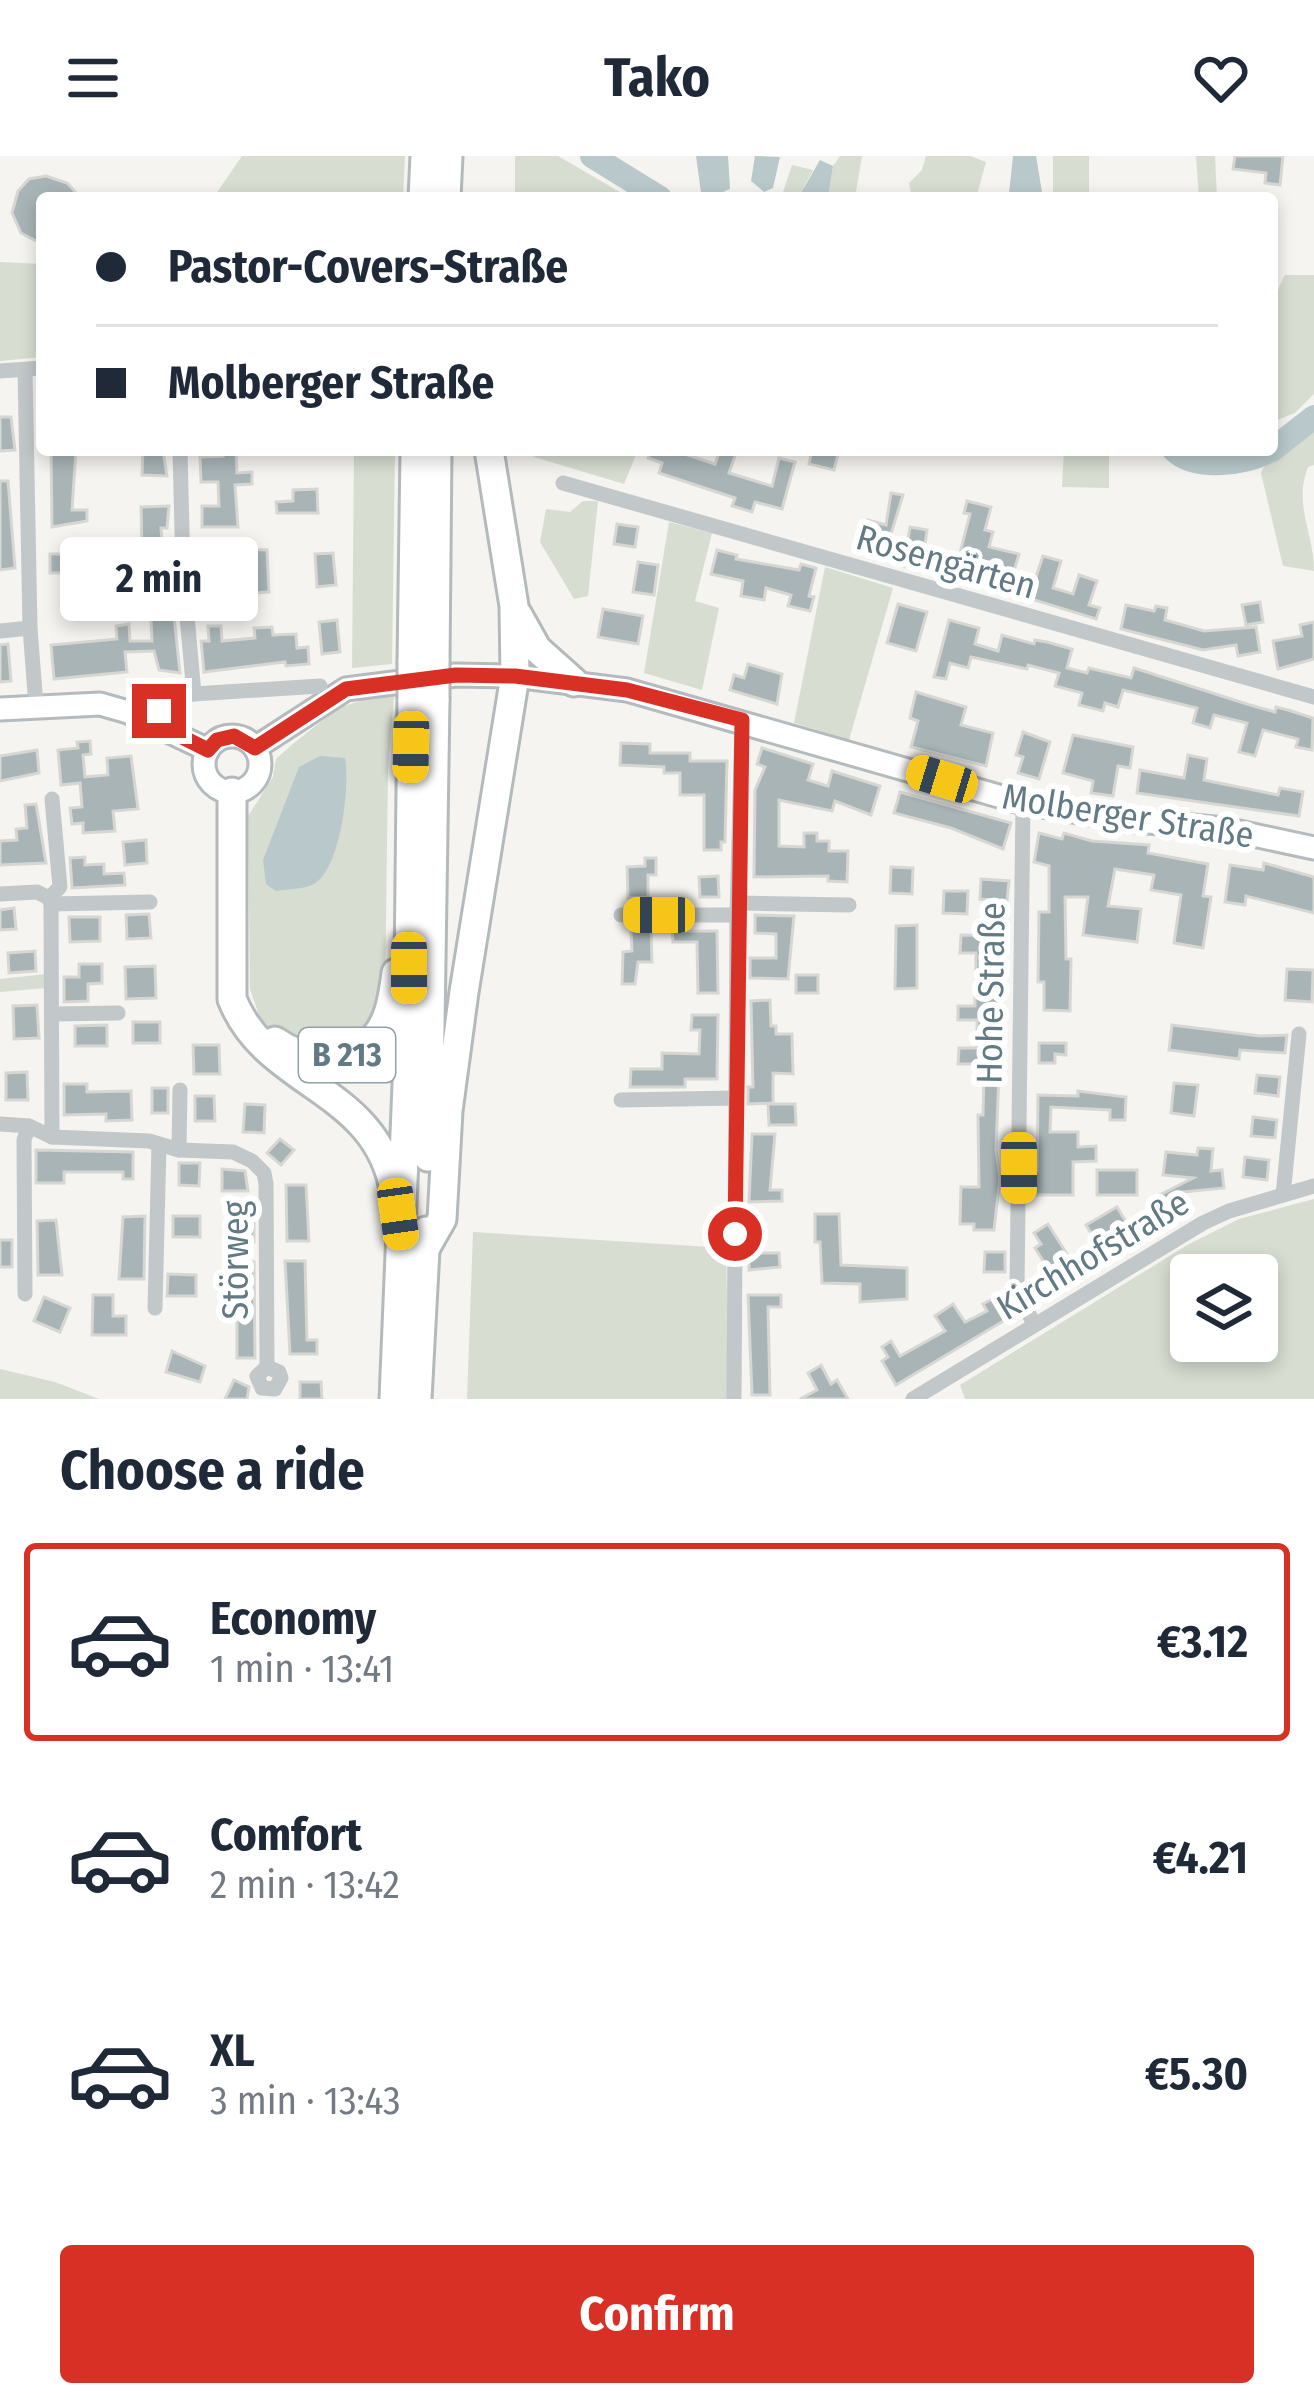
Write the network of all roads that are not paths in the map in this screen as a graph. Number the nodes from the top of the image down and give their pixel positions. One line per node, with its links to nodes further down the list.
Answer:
1 (424, 156): 4 (highway)
2 (448, 156): 5 (highway)
3 (458, 156): 6 (highway)
4 (422, 192)
5 (446, 192)
6 (458, 192)
7 (34, 369): 8 (street); 15 (street)
8 (0, 371)
9 (180, 456): 21 (street)
10 (415, 456): 17 (highway, B 213)
11 (437, 456): 17 (highway, B 213)
12 (490, 456): 14 (highway, B 213)
13 (563, 483): 22 (street, Rosengärten)
14 (514, 606): 18 (highway, B 213); 19 (highway, B 213)
15 (30, 628): 16 (street); 24 (street)
16 (0, 631)
17 (424, 661): 23 (highway, B 213, bridge)
18 (515, 676): 19 (street, Molberger Straße); 28 (street, Molberger Straße); 55 (highway, B 213)
19 (574, 682): 26 (street, Molberger Straße)
20 (320, 686): 21 (street)
21 (194, 694): 27 (street)
22 (1314, 697)
23 (423, 699): 34 (highway, B 213); 55 (highway, B 213)
24 (36, 706): 25 (street); 27 (street)
25 (0, 709)
26 (742, 720): 32 (street, Molberger Straße); 39 (street)
27 (152, 722): 29 (street)
28 (255, 748): 29 (street); 30 (street)
29 (208, 750): 30 (street)
30 (232, 792): 41 (highway)
31 (52, 799): 36 (street)
32 (1023, 803): 33 (street, Molberger Straße); 58 (street, Hohe Straße)
33 (1314, 848)
34 (410, 874): 41 (highway, B 213); 55 (highway, B 213)
35 (0, 894): 36 (street)
36 (50, 901): 37 (street); 43 (street)
37 (150, 902)
38 (849, 905): 39 (street)
39 (738, 909): 40 (street); 46 (street)
40 (621, 914)
41 (232, 930): 55 (highway, B 213)
42 (118, 1012): 43 (street)
43 (52, 1014): 50 (street)
44 (1299, 1034): 54 (street)
45 (180, 1090): 52 (street)
46 (736, 1098): 47 (street); 62 (street)
47 (621, 1100)
48 (0, 1124): 49 (street, Störweg)
49 (29, 1126): 50 (street, Störweg); 56 (street)
50 (52, 1137): 51 (street, Störweg)
51 (159, 1144): 52 (street, Störweg); 57 (street)
52 (179, 1150): 59 (street, Störweg)
53 (1314, 1186): 54 (street, Kirchhofstraße)
54 (1283, 1195): 58 (street, Kirchhofstraße)
55 (414, 1250): 60 (highway, B 213); 61 (highway, B 213)
56 (25, 1294)
57 (155, 1308)
58 (1034, 1325): 63 (street, Kirchhofstraße)
59 (267, 1367)
60 (394, 1399)
61 (417, 1399)
62 (734, 1399)
63 (913, 1399)

